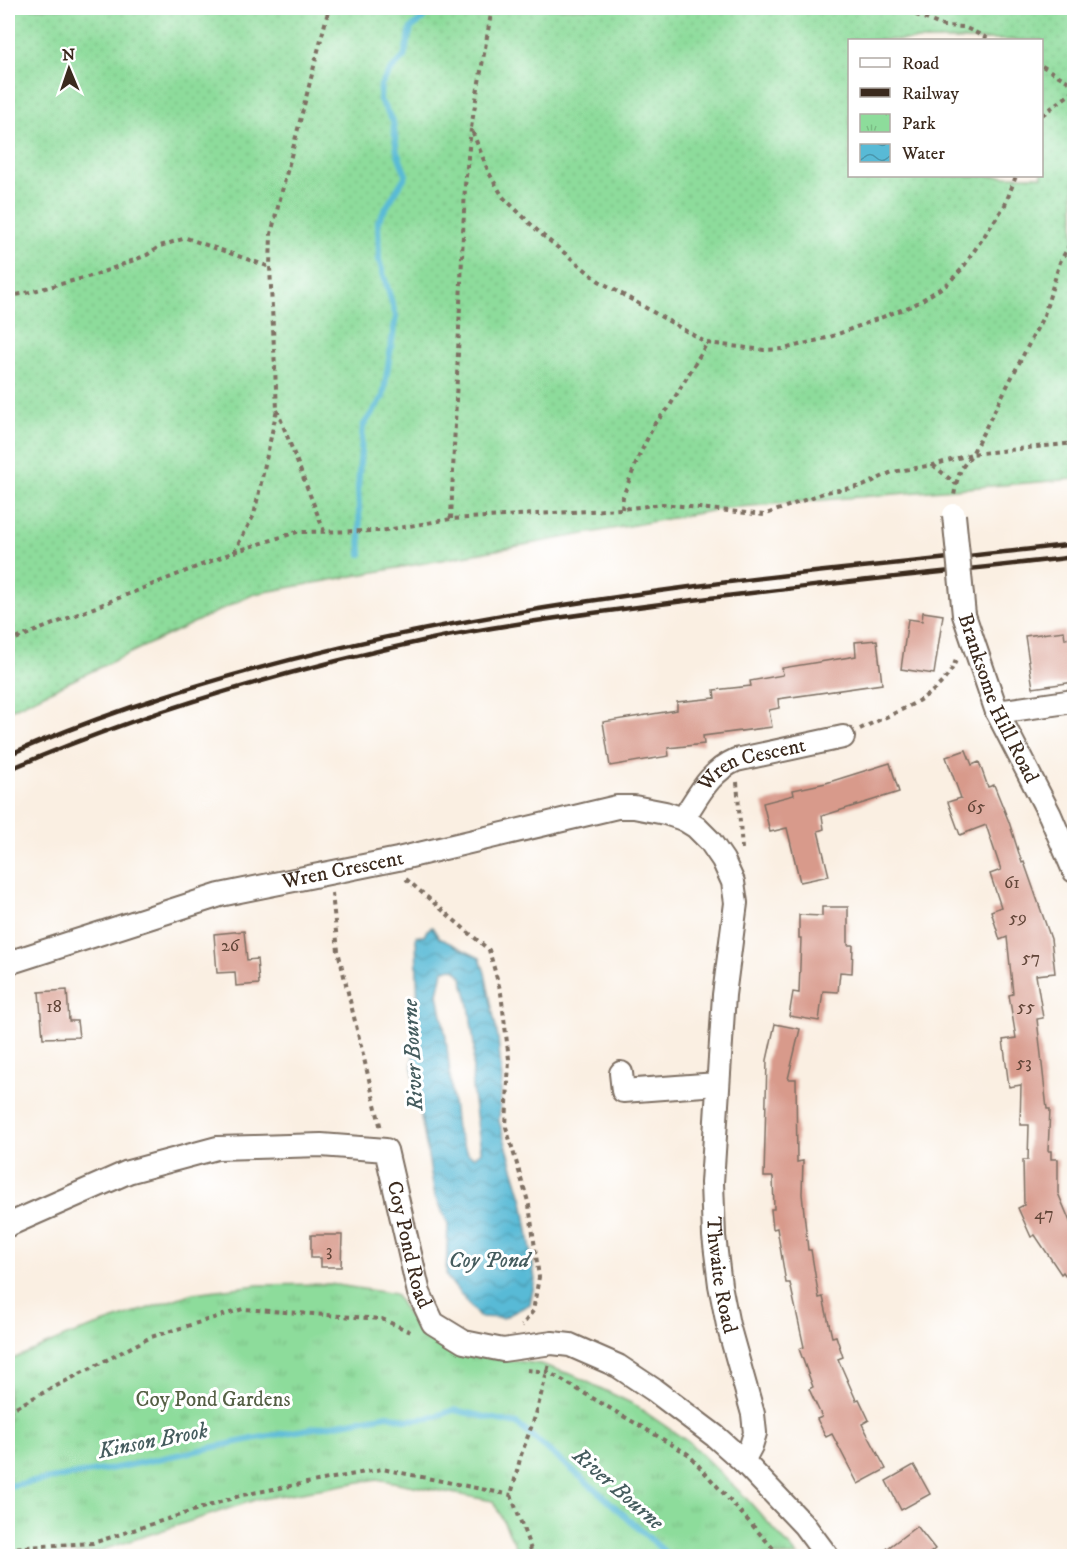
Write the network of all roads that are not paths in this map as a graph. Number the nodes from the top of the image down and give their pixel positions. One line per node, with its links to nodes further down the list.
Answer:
1 (953, 510): 3 (street, Branksome Hill Road, bridge)
2 (1074, 701): 3 (street)
3 (997, 712): 6 (street, Branksome Hill Road)
4 (843, 737): 5 (street, Wren Cescent)
5 (683, 819): 7 (street, Wren Crescent); 8 (street, Thwaite Road)
6 (1074, 871)
7 (8, 963)
8 (717, 1084): 9 (street); 11 (street, Thwaite Road)
9 (623, 1092)
10 (8, 1225): 11 (street, Coy Pond Road)
11 (743, 1461): 12 (street, Coy Pond Road)
12 (826, 1557)

